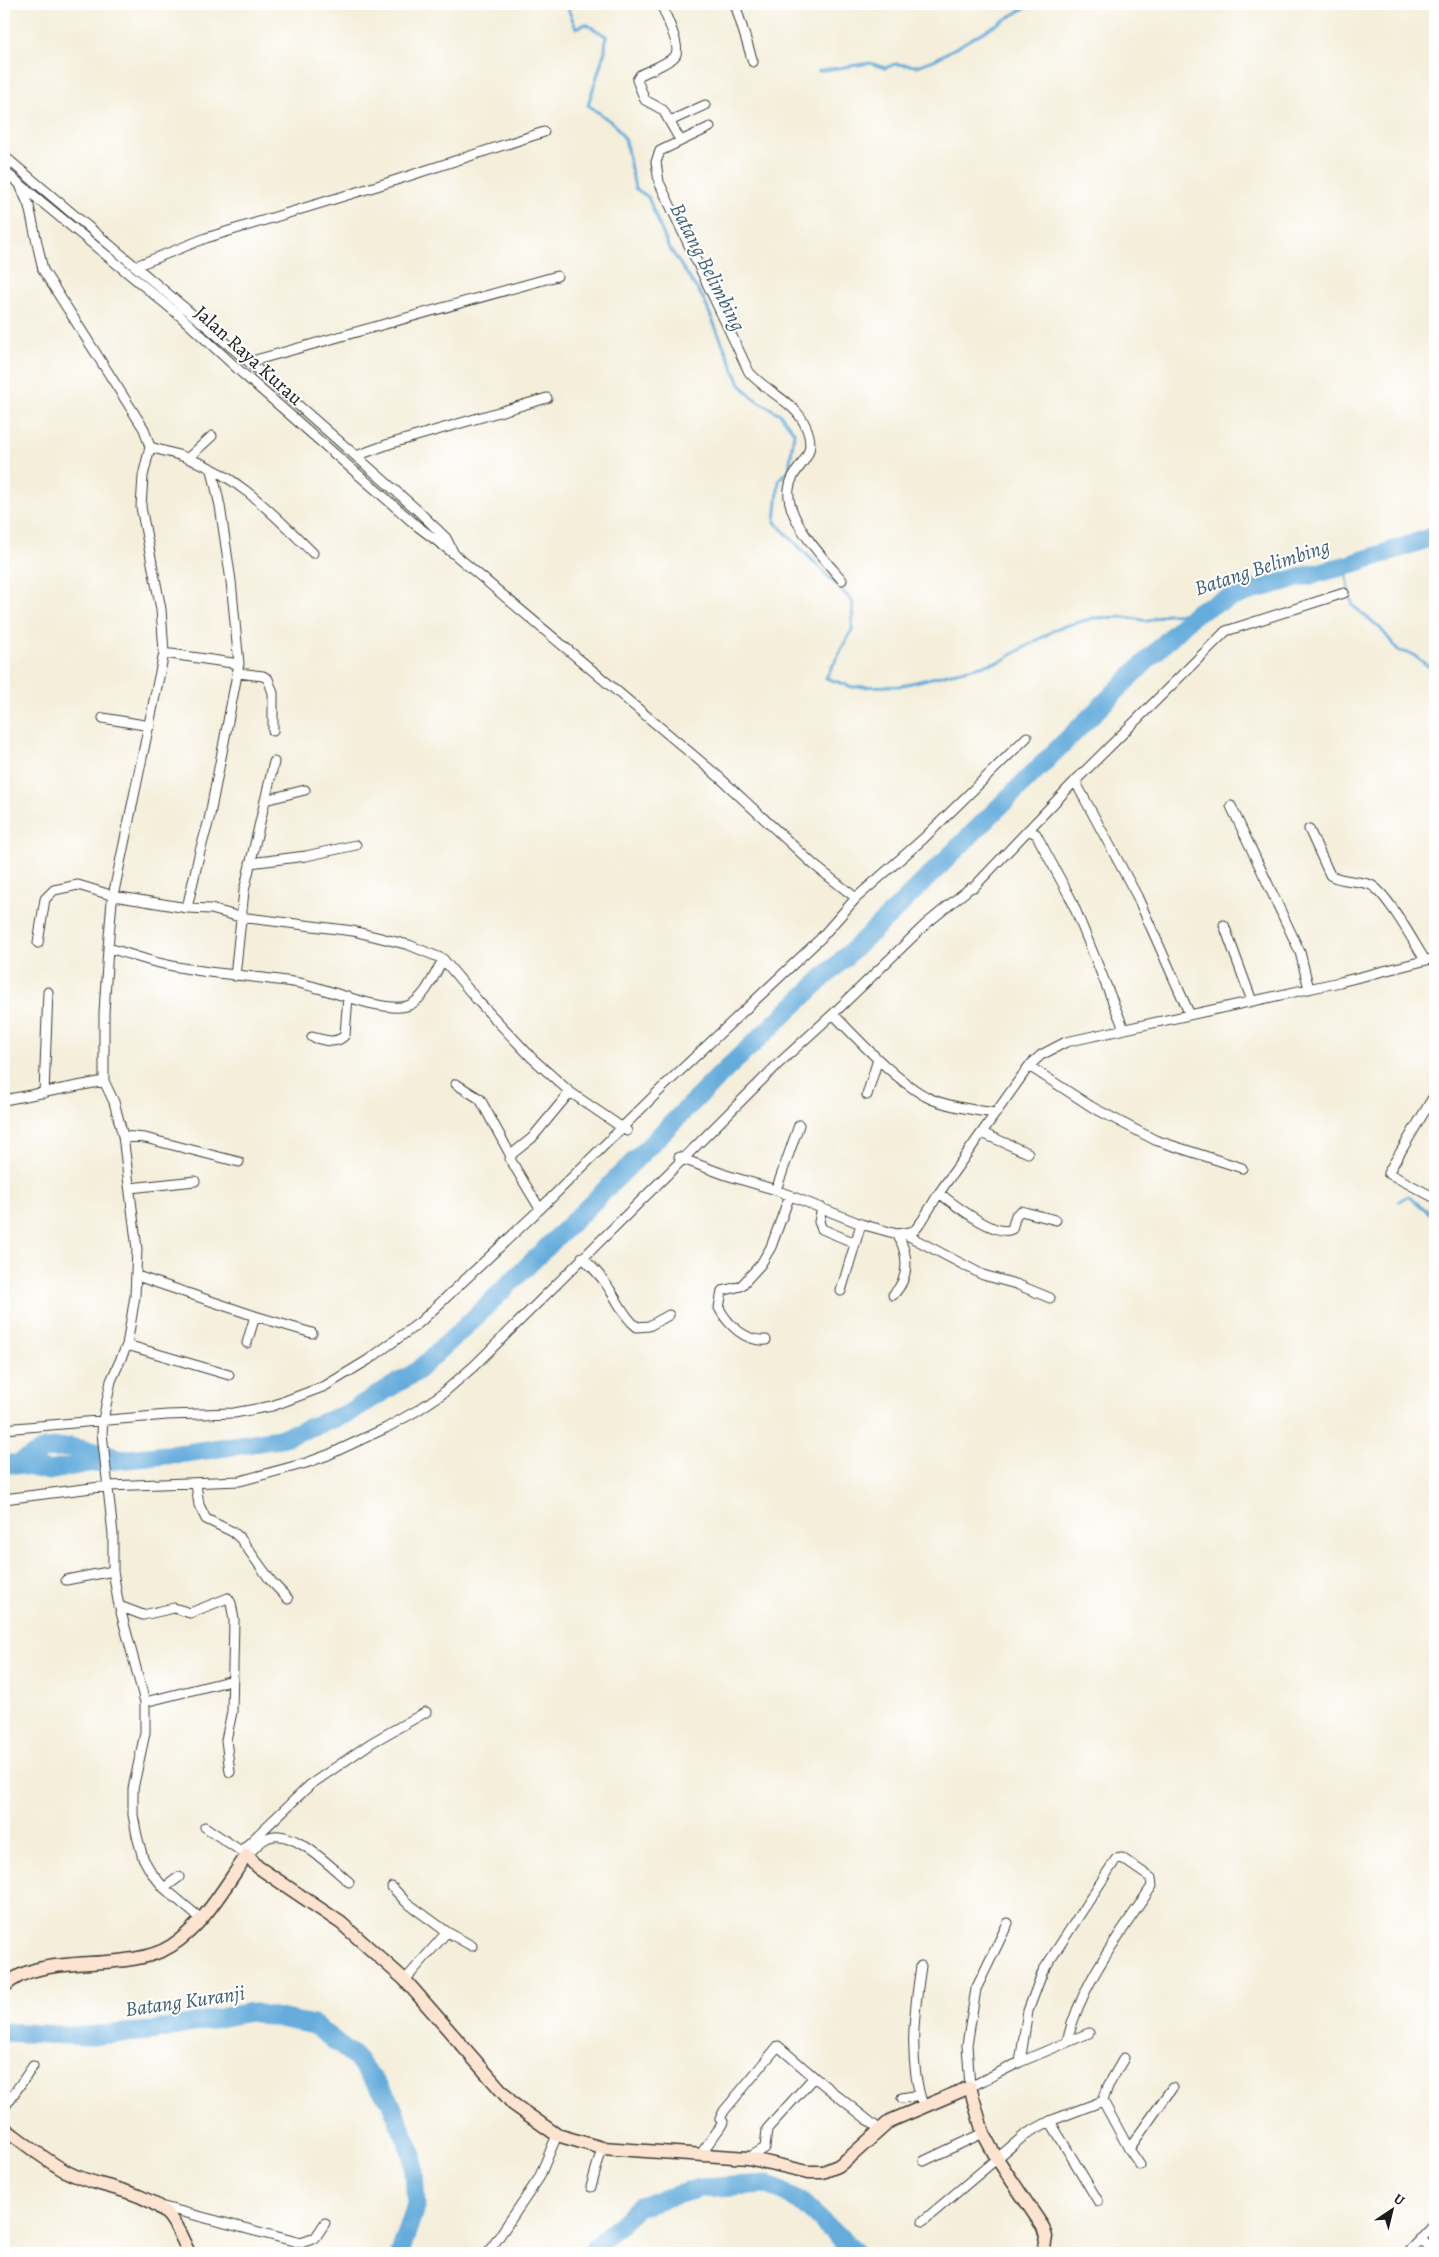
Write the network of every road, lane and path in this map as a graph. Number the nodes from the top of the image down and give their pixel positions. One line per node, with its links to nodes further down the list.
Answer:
1 (661, 4): 5 (street)
2 (735, 4): 3 (street)
3 (753, 62)
4 (705, 105): 5 (street)
5 (670, 121): 8 (street)
6 (710, 127): 8 (street)
7 (544, 132): 12 (street)
8 (680, 140): 23 (street)
9 (4, 156): 12 (street)
10 (4, 171): 11 (street, Jalan Raya Kurau)
11 (20, 185): 17 (street, Jalan Raya Kurau); 22 (street, Jalan Raya Kurau)
12 (136, 266): 14 (street)
13 (557, 276): 14 (street)
14 (249, 362): 18 (street)
15 (547, 398): 18 (street)
16 (212, 436): 19 (street)
17 (150, 447): 19 (street); 25 (street)
18 (356, 456): 22 (street)
19 (188, 458): 20 (street)
20 (212, 470): 21 (street); 26 (street)
21 (313, 553)
22 (453, 553): 41 (street, Jalan Raya Kurau)
23 (842, 580)
24 (1344, 593): 32 (street)
25 (164, 653): 26 (street); 28 (street)
26 (238, 669): 29 (street); 42 (street)
27 (103, 718): 28 (street)
28 (150, 726): 40 (street)
29 (273, 731)
30 (1027, 737): 41 (street)
31 (274, 762): 34 (street)
32 (1075, 781): 37 (street); 56 (street)
33 (305, 790): 34 (street)
34 (265, 800): 39 (street)
35 (1231, 806): 51 (street)
36 (1309, 829): 49 (street)
37 (1028, 830): 55 (street); 57 (street)
38 (356, 845): 39 (street)
39 (250, 862): 43 (street)
40 (114, 896): 42 (street); 45 (street); 46 (street)
41 (856, 898): 70 (street)
42 (188, 908): 43 (street)
43 (240, 917): 48 (street); 50 (street)
44 (1224, 924): 54 (street)
45 (38, 944)
46 (108, 948): 50 (street); 61 (street)
47 (1435, 958): 49 (street)
48 (443, 959): 53 (street); 63 (street)
49 (1425, 960): 51 (street)
50 (235, 976): 53 (street)
51 (1309, 988): 54 (street)
52 (48, 992): 64 (street)
53 (348, 996): 58 (street)
54 (1252, 1001): 56 (street)
55 (833, 1014): 59 (street); 75 (street)
56 (1190, 1015): 57 (street)
57 (1124, 1029): 60 (street)
58 (312, 1038)
59 (878, 1059): 66 (street); 68 (street)
60 (1029, 1066): 68 (street); 77 (street)
61 (104, 1081): 64 (street); 72 (street)
62 (456, 1084): 74 (street)
63 (570, 1092): 70 (street); 74 (street)
64 (44, 1093): 67 (street)
65 (1435, 1094): 83 (street)
66 (867, 1096)
67 (4, 1100)
68 (996, 1113): 71 (street)
69 (799, 1125): 80 (street)
70 (624, 1130): 85 (street)
71 (982, 1133): 73 (street); 81 (street)
72 (123, 1136): 76 (street); 79 (street)
73 (1028, 1153)
74 (511, 1156): 85 (street)
75 (681, 1158): 80 (street); 90 (street)
76 (239, 1162)
77 (1242, 1168)
78 (195, 1181): 79 (street)
79 (130, 1188): 91 (street)
80 (776, 1190): 82 (street)
81 (939, 1193): 86 (street); 88 (street)
82 (790, 1195): 84 (street); 98 (street)
83 (1435, 1198)
84 (822, 1208): 87 (street); 89 (street)
85 (540, 1209): 102 (street)
86 (1056, 1220)
87 (861, 1224): 88 (street); 89 (street)
88 (901, 1234): 93 (street); 94 (street)
89 (855, 1242): 92 (street)
90 (582, 1257): 95 (street); 105 (street)
91 (136, 1276): 96 (street); 100 (street)
92 (841, 1291)
93 (893, 1295)
94 (1050, 1298)
95 (669, 1315)
96 (255, 1316): 97 (street); 99 (street)
97 (312, 1334)
98 (766, 1340)
99 (248, 1343)
100 (127, 1345): 101 (street); 102 (street)
101 (229, 1375)
102 (102, 1420): 103 (street); 104 (street)
103 (4, 1428)
104 (107, 1482): 105 (street); 106 (street); 107 (street)
105 (196, 1484): 109 (street)
106 (4, 1500)
107 (113, 1570): 108 (street); 110 (street)
108 (66, 1580)
109 (288, 1598)
110 (119, 1606): 111 (street); 112 (street)
111 (233, 1680): 112 (street); 114 (street)
112 (146, 1702): 120 (street)
113 (426, 1712): 116 (street)
114 (230, 1772)
115 (204, 1827): 116 (street)
116 (244, 1853): 118 (street); 121 (street); 126 (street)
117 (179, 1877): 120 (street)
118 (349, 1882)
119 (392, 1887): 123 (street)
120 (164, 1888): 121 (street)
121 (201, 1918): 127 (street)
122 (1008, 1923): 134 (street)
123 (447, 1932): 124 (street); 126 (street)
124 (472, 1946)
125 (921, 1966): 137 (street)
126 (405, 1980): 144 (street)
127 (4, 1987)
128 (1089, 2033): 129 (street)
129 (1067, 2042): 131 (street); 131 (street)
130 (1124, 2058): 138 (street)
131 (1020, 2062): 134 (street)
132 (33, 2066): 139 (street)
133 (814, 2077): 142 (street); 147 (street); 149 (street)
134 (970, 2087): 137 (street); 143 (street)
135 (1172, 2088): 146 (street)
136 (902, 2098): 137 (street)
137 (921, 2101): 142 (street)
138 (1103, 2101): 140 (street); 146 (street)
139 (4, 2108)
140 (1050, 2121): 148 (street); 153 (street)
141 (4, 2128): 154 (street)
142 (879, 2129): 149 (street)
143 (983, 2133): 148 (street); 150 (street)
144 (557, 2135): 145 (street); 161 (street)
145 (602, 2148): 147 (street); 152 (street)
146 (1129, 2149): 151 (street)
147 (700, 2155): 149 (street)
148 (996, 2157): 155 (street); 162 (street)
149 (748, 2158)
150 (924, 2161)
151 (1140, 2165)
152 (591, 2187)
153 (1098, 2201)
154 (155, 2204): 156 (street); 160 (street)
155 (923, 2220)
156 (325, 2223)
157 (1435, 2224): 158 (street)
158 (1420, 2240): 159 (street); 163 (street)
159 (1435, 2251)
160 (189, 2253)
161 (488, 2253)
162 (1044, 2253)
163 (1408, 2253)

